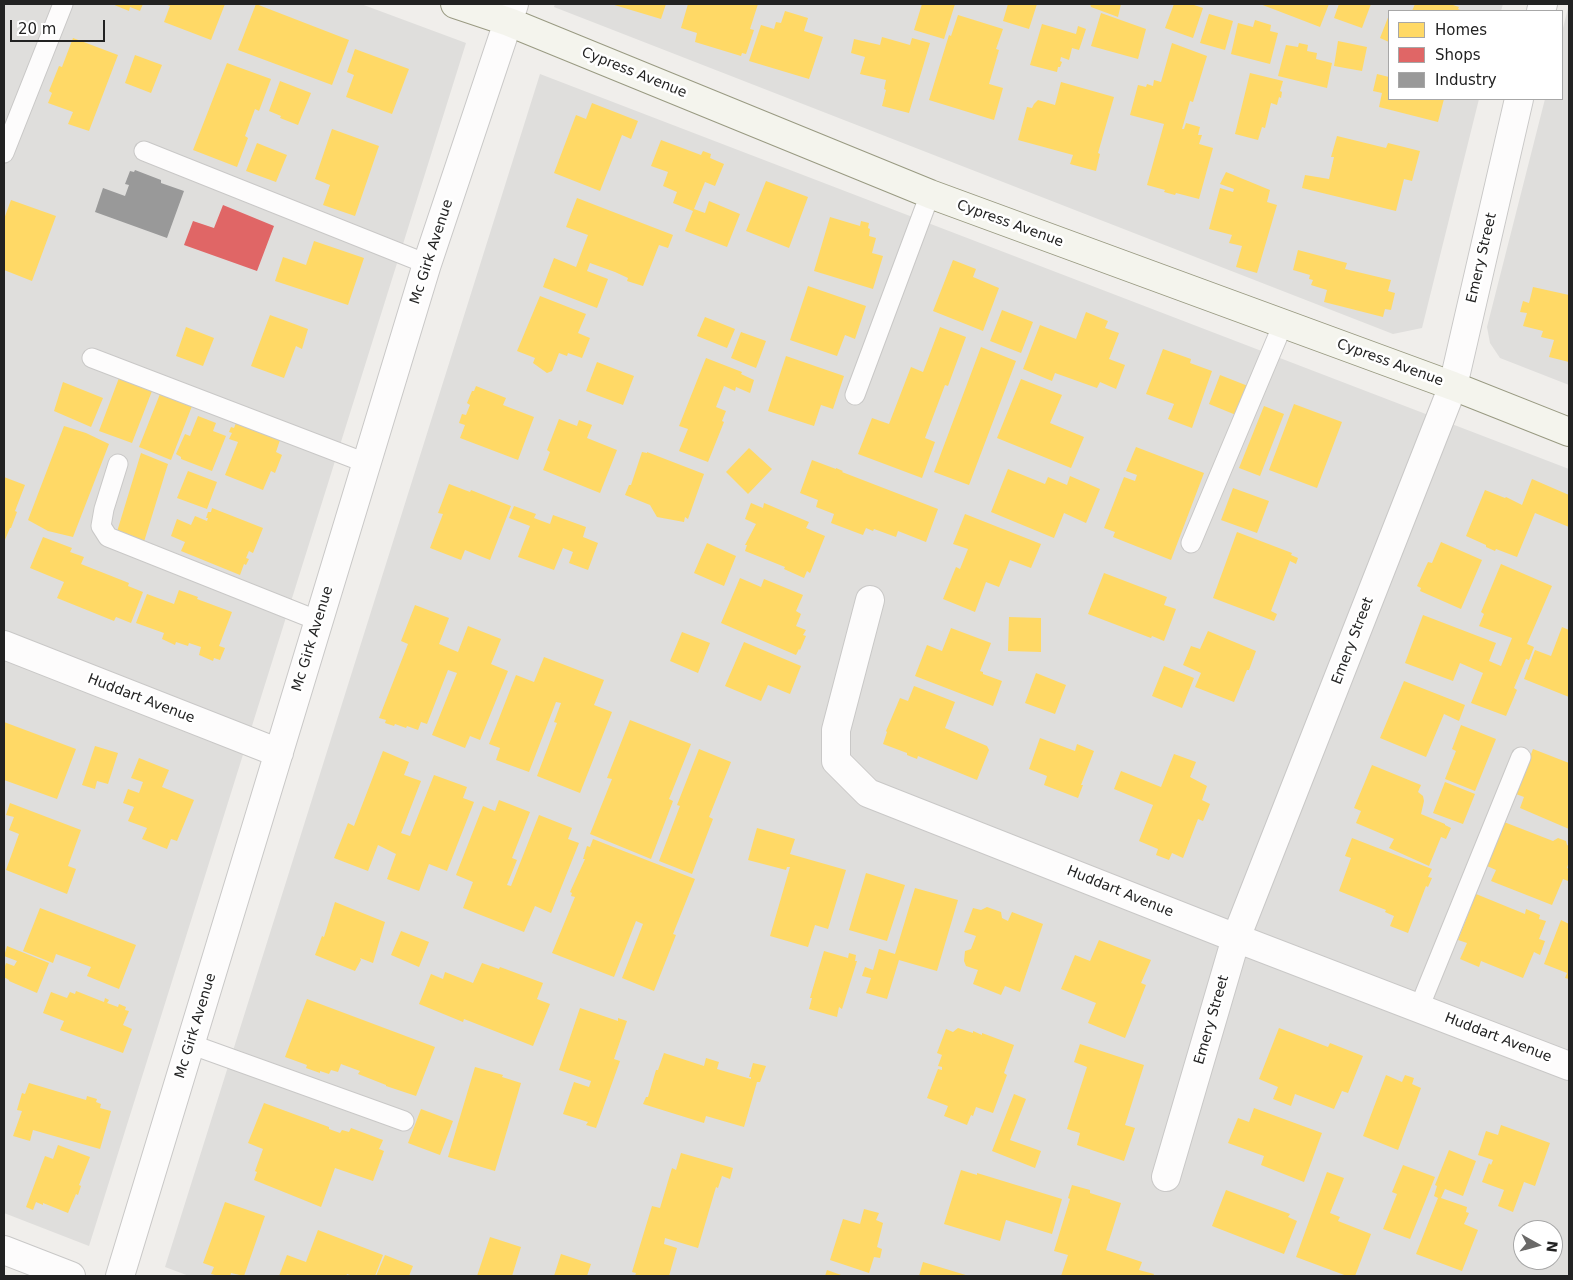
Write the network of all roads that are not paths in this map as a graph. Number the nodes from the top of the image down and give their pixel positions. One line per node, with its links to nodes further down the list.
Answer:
1 (63, 4): 6 (lane)
2 (455, 4): 3 (street, Cypress Avenue)
3 (511, 13): 7 (street, Cypress Avenue); 8 (street, Mc Girk Avenue)
4 (1520, 100): 11 (street, Emery Street)
5 (144, 152): 8 (lane)
6 (4, 153)
7 (930, 194): 9 (street, Cypress Avenue); 12 (lane)
8 (427, 264): 14 (street, Mc Girk Avenue)
9 (1283, 324): 11 (street, Cypress Avenue); 16 (lane)
10 (92, 358): 14 (lane)
11 (1453, 386): 13 (street, Cypress Avenue); 22 (street, Emery Street)
12 (855, 395)
13 (1569, 432)
14 (366, 463): 18 (street, Mc Girk Avenue)
15 (118, 464): 18 (lane)
16 (1191, 543)
17 (870, 600): 22 (street, Huddart Avenue)
18 (318, 620): 20 (street, Mc Girk Avenue)
19 (4, 645): 20 (street, Huddart Avenue)
20 (279, 753): 24 (street, Mc Girk Avenue)
21 (1521, 757): 23 (lane)
22 (1236, 938): 23 (street, Huddart Avenue); 27 (street, Emery Street)
23 (1419, 1008): 25 (street, Huddart Avenue)
24 (190, 1044): 26 (lane); 30 (street, Mc Girk Avenue)
25 (1569, 1066)
26 (404, 1121)
27 (1166, 1178)
28 (4, 1250): 29 (street)
29 (71, 1276)
30 (120, 1276)

